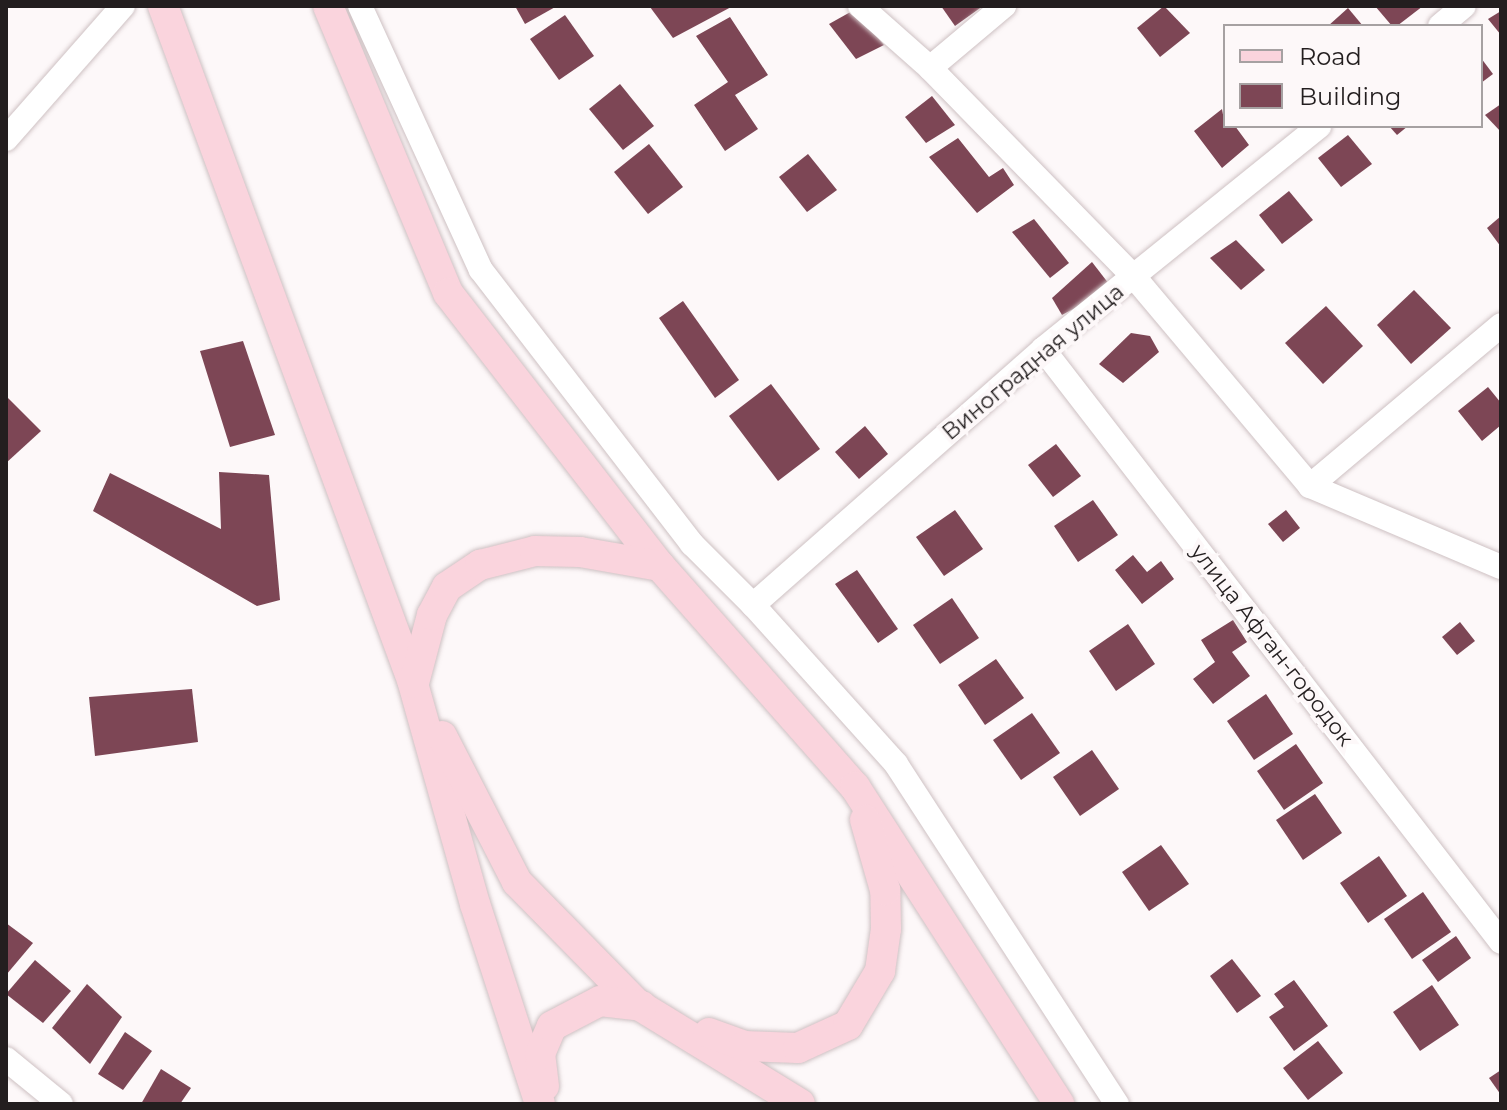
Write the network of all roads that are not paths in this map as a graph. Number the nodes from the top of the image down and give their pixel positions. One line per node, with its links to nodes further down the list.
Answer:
1 (123, 6): 11 (street)
2 (163, 6): 19 (main road)
3 (328, 6): 16 (main road)
4 (360, 6): 18 (street)
5 (860, 6): 9 (street)
6 (1004, 6): 9 (street)
7 (1464, 6): 8 (street)
8 (1442, 24)
9 (930, 68): 12 (street)
10 (1317, 128): 12 (street, Виноградная улица)
11 (6, 139)
12 (1135, 278): 14 (street, Виноградная улица); 15 (street)
13 (1501, 325): 15 (street)
14 (1043, 349): 18 (street, Виноградная улица); 21 (street, улица Афган-городок)
15 (1310, 486): 17 (street)
16 (660, 566): 19 (main road); 20 (main road)
17 (1501, 567)
18 (753, 605): 28 (street)
19 (412, 680): 22 (main road); 25 (main road)
20 (855, 787): 22 (main road); 27 (main road)
21 (1501, 942)
22 (637, 1004): 25 (main road); 26 (main road)
23 (6, 1059): 24 (street)
24 (61, 1104)
25 (543, 1104)
26 (800, 1104)
27 (1059, 1104)
28 (1117, 1104)

